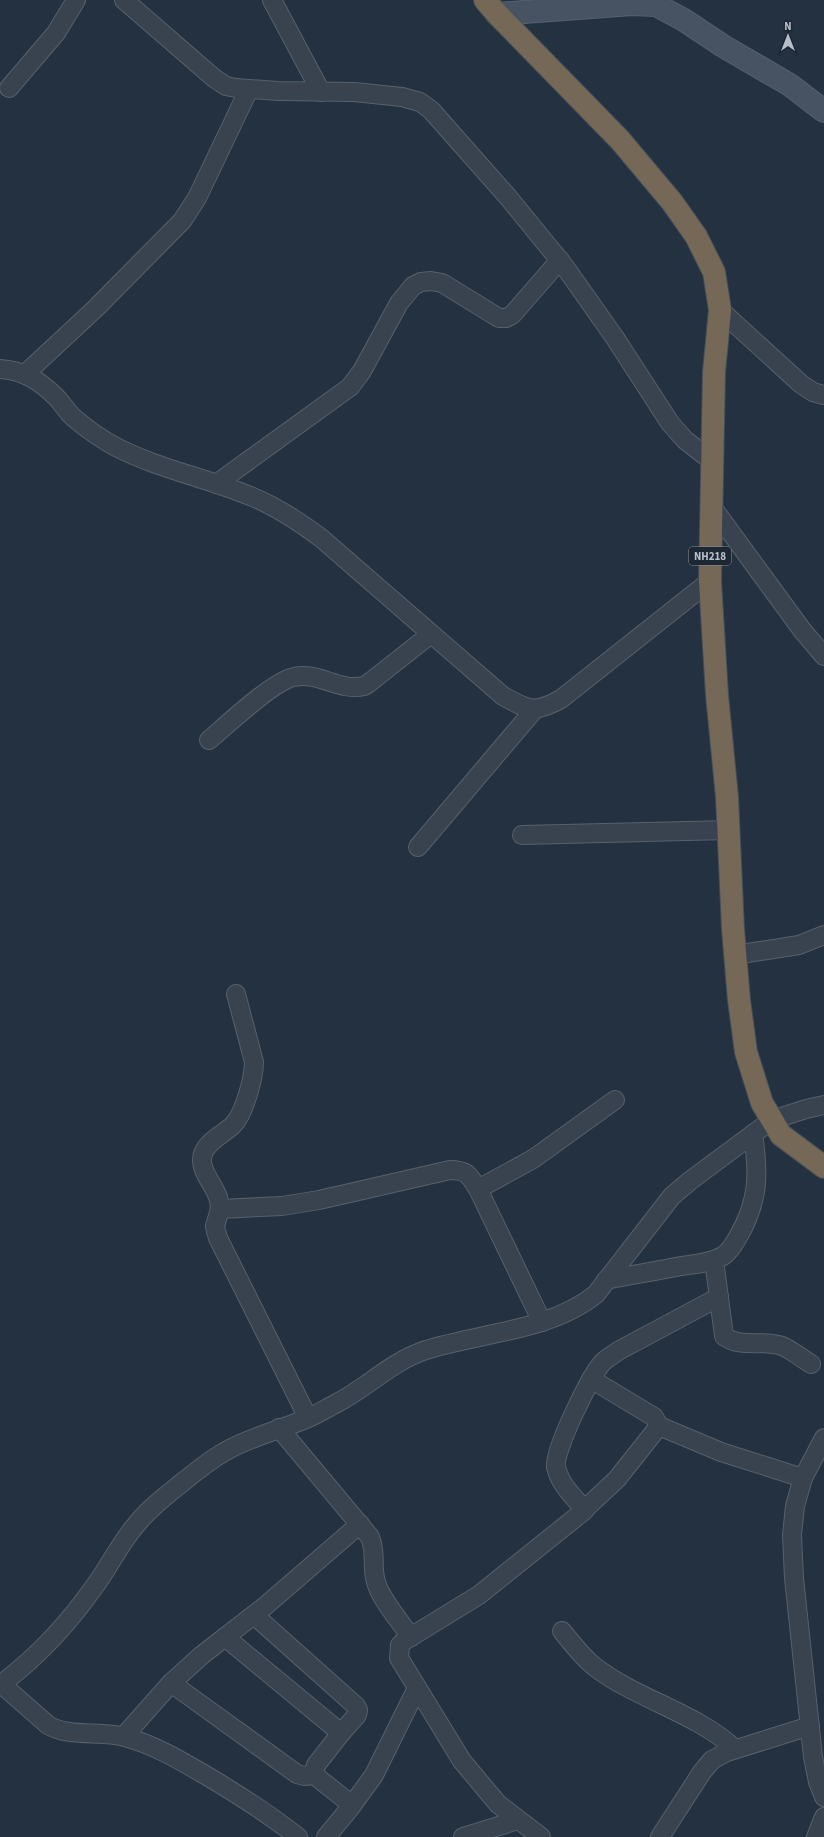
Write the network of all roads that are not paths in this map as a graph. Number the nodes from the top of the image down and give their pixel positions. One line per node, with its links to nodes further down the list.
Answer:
1 (76, 0): 6 (street)
2 (124, 0): 7 (street)
3 (272, 0): 8 (street)
4 (655, 2): 5 (main road); 9 (main road)
5 (491, 7): 11 (highway, NH218)
6 (9, 88)
7 (249, 89): 8 (street); 13 (street)
8 (321, 92): 10 (street)
9 (824, 110)
10 (560, 260): 15 (street); 16 (street)
11 (720, 310): 14 (street); 15 (highway, NH218)
12 (0, 369): 13 (street)
13 (25, 374): 16 (street)
14 (824, 395)
15 (712, 461): 17 (highway, NH218)
16 (216, 484): 19 (street)
17 (710, 504): 18 (highway, NH218); 20 (street)
18 (710, 581): 21 (street); 23 (highway, NH218)
19 (431, 634): 21 (street); 22 (street)
20 (824, 656)
21 (534, 710): 25 (street)
22 (209, 740)
23 (728, 830): 24 (street); 27 (highway, NH218)
24 (522, 835)
25 (418, 848)
26 (824, 935): 27 (street)
27 (735, 955): 31 (highway, NH218)
28 (236, 994): 35 (street)
29 (615, 1100): 34 (street)
30 (824, 1105): 31 (street)
31 (772, 1120): 32 (street); 33 (highway, NH218)
32 (754, 1134): 36 (street); 37 (street)
33 (824, 1167)
34 (478, 1189): 35 (street); 39 (street)
35 (220, 1209): 42 (street)
36 (714, 1260): 37 (street); 38 (street)
37 (606, 1280): 39 (street)
38 (719, 1297): 40 (street); 41 (street)
39 (542, 1322): 42 (street)
40 (810, 1364)
41 (591, 1379): 43 (street); 47 (street)
42 (308, 1418): 44 (street)
43 (659, 1426): 46 (street); 47 (street)
44 (279, 1428): 48 (street); 54 (street)
45 (824, 1438): 46 (street)
46 (803, 1478): 56 (street)
47 (585, 1509): 52 (street)
48 (360, 1524): 49 (street); 52 (street)
49 (254, 1615): 51 (street); 57 (street)
50 (562, 1631): 59 (street)
51 (225, 1637): 53 (street); 57 (street)
52 (411, 1637): 55 (street)
53 (171, 1683): 58 (street); 60 (street)
54 (0, 1684): 58 (street)
55 (417, 1688): 62 (street); 64 (street)
56 (810, 1726): 59 (street); 61 (street)
57 (341, 1733): 60 (street)
58 (124, 1736): 65 (street)
59 (735, 1749): 69 (street)
60 (315, 1774): 62 (street)
61 (824, 1798)
62 (352, 1805): 66 (street)
63 (824, 1817): 70 (street)
64 (518, 1820): 67 (street); 68 (street)
65 (298, 1837)
66 (326, 1837)
67 (463, 1837)
68 (541, 1837)
69 (660, 1837)
70 (816, 1837)

